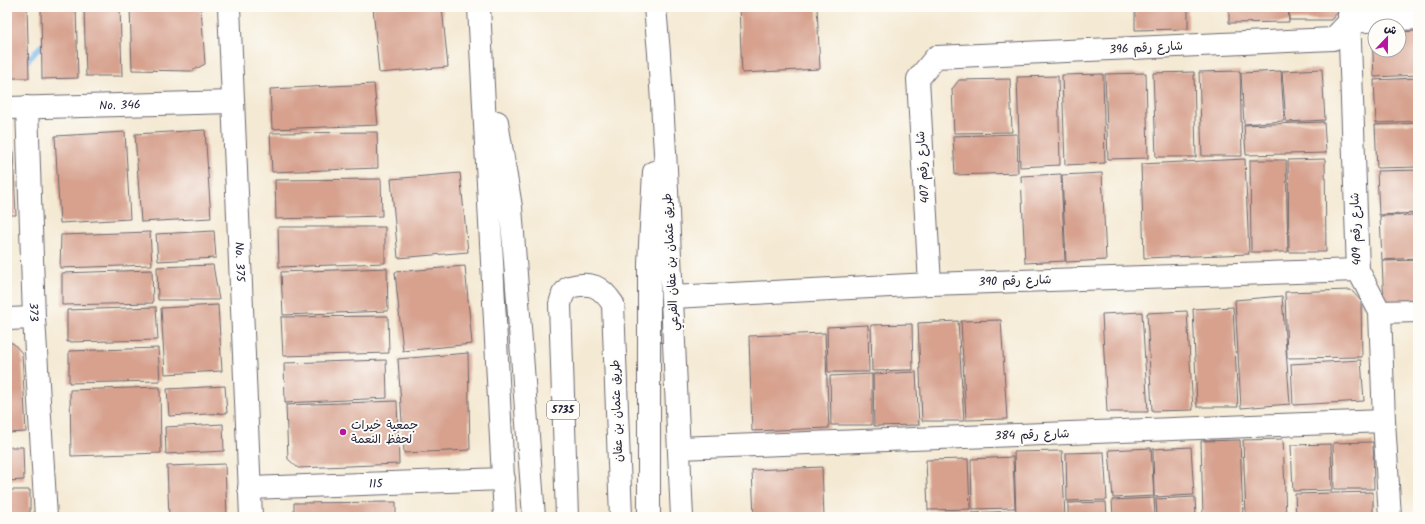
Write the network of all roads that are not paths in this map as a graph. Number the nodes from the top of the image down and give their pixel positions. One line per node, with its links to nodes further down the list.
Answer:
1 (229, 7): 8 (street, No. 375)
2 (655, 7): 6 (street, طريق عثمان بن عفان الفرعي)
3 (479, 11): 19 (street); 24 (street)
4 (1349, 14): 5 (street); 7 (street, شارع رقم 396); 10 (street, شارع رقم 409)
5 (1418, 18)
6 (659, 53): 12 (street, طريق عثمان بن عفان الفرعي); 27 (street)
7 (936, 57): 11 (street, شارع رقم 407)
8 (234, 102): 9 (street, No. 346); 20 (street, No. 375)
9 (17, 108): 15 (street, 373)
10 (1358, 270): 11 (street, شارع رقم 390); 14 (street, شارع رقم 409)
11 (930, 284): 12 (street, شارع رقم 390)
12 (672, 297): 18 (street, طريق عثمان بن عفان الفرعي)
13 (1418, 311): 14 (street)
14 (1380, 312): 17 (street, شارع رقم 409)
15 (34, 318): 16 (street); 21 (street, 373)
16 (7, 319)
17 (1384, 422): 18 (street, شارع رقم 384); 29 (street, شارع رقم 409)
18 (679, 448): 28 (street, طريق عثمان بن عفان الفرعي)
19 (504, 479): 20 (street, 115); 23 (street)
20 (249, 488): 22 (street, No. 375)
21 (46, 517)
22 (251, 517)
23 (505, 517)
24 (534, 517)
25 (567, 517): 26 (street, طريق عثمان بن عفان / 5735)
26 (621, 517)
27 (649, 517)
28 (682, 517)
29 (1390, 517)

